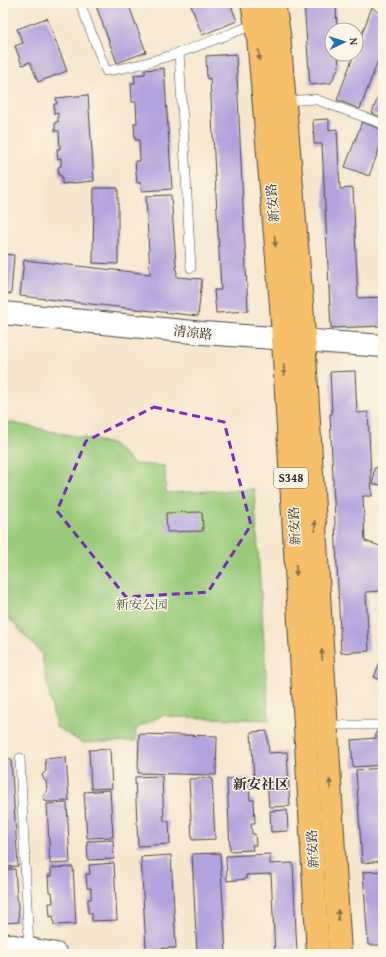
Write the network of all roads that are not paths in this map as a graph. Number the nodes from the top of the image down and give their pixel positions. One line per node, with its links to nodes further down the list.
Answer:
1 (80, 3): 4 (lane)
2 (274, 3): 5 (main road, 新安路 / S348)
3 (254, 13): 4 (lane); 9 (main road, 新安路 / S348, one-way to 9)
4 (179, 52): 7 (lane)
5 (285, 101): 6 (lane); 10 (main road, 新安路 / S348)
6 (383, 124)
7 (191, 268)
8 (3, 313): 9 (street, 清凉路)
9 (283, 340): 10 (street, 清凉路); 18 (main road, 新安路 / S348, one-way to 18)
10 (304, 342): 11 (street, 清凉路); 12 (main road, 新安路 / S348, one-way to 10)
11 (383, 346)
12 (326, 725): 13 (lane); 19 (main road, 新安路 / S348, one-way to 12)
13 (383, 725)
14 (20, 758): 16 (lane)
15 (3, 944): 16 (street)
16 (29, 948): 17 (street)
17 (56, 954)
18 (318, 954)
19 (340, 954)

